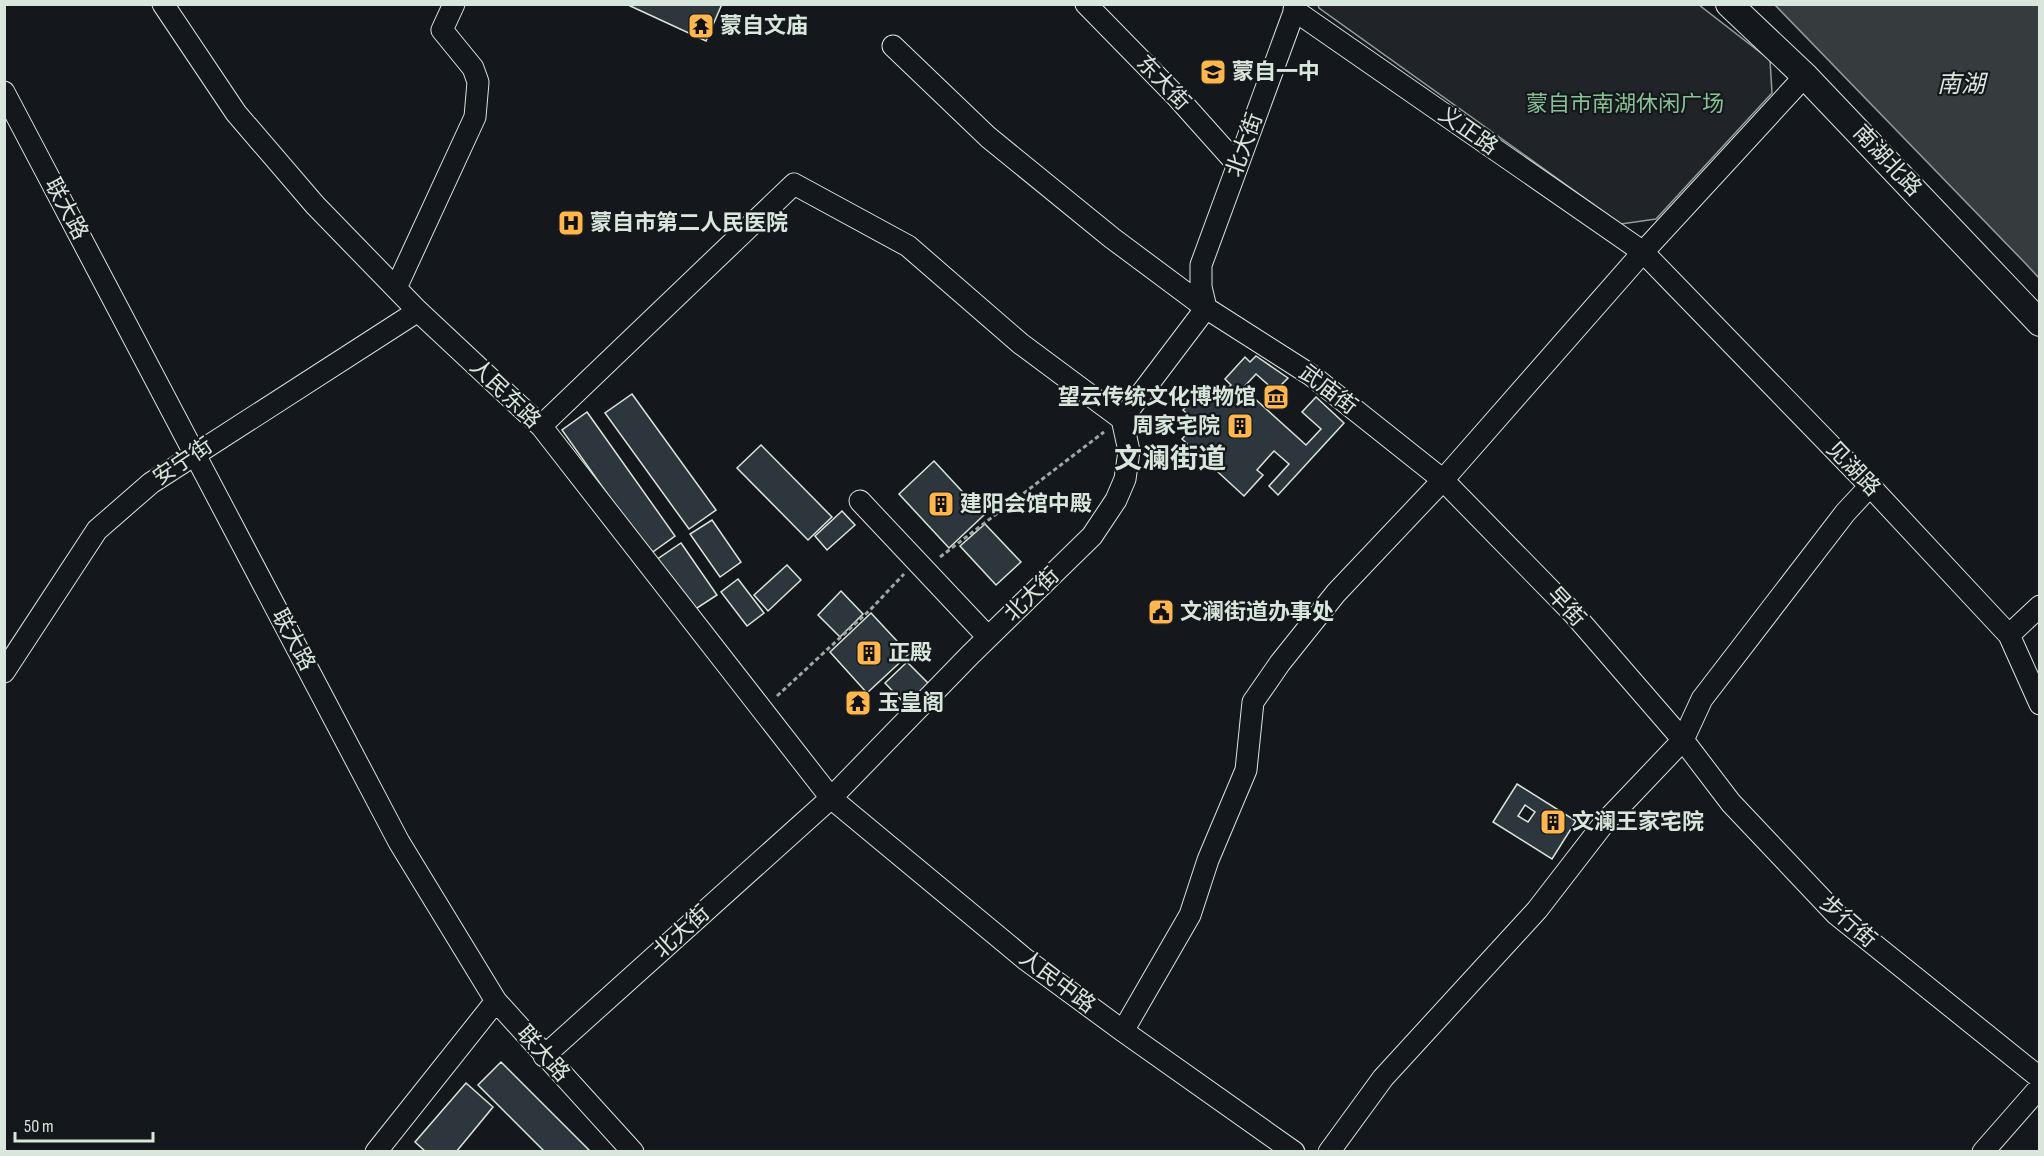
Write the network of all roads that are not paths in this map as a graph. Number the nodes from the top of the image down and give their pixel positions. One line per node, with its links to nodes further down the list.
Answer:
1 (163, 4): 11 (street, 人民东路)
2 (454, 4): 11 (street)
3 (1086, 4): 9 (street, 东大街)
4 (1730, 4): 7 (main road, 南湖北路)
5 (1295, 7): 9 (street, 北大街); 10 (street, 义正路)
6 (894, 46): 12 (street, 武庙街)
7 (1805, 76): 10 (street); 14 (main road, 南湖北路)
8 (8, 108): 17 (street, 联大路)
9 (1237, 164): 12 (street, 北大街)
10 (1643, 252): 18 (street); 19 (street, 见湖路)
11 (396, 288): 13 (street, 人民东路)
12 (1206, 308): 15 (street); 18 (street, 武庙街)
13 (418, 310): 16 (street, 人民东路); 17 (street, 安宁街)
14 (2040, 323)
15 (1122, 419): 16 (street); 23 (street, 北大街)
16 (541, 426): 27 (street, 人民东路)
17 (195, 453): 24 (street, 安宁街); 28 (street, 联大路)
18 (1443, 480): 26 (street, 早街); 29 (street)
19 (1870, 486): 22 (street, 见湖路); 26 (street)
20 (860, 501): 23 (street)
21 (2040, 606): 22 (street)
22 (2009, 635): 25 (street, 见湖路)
23 (988, 637): 27 (street, 北大街)
24 (4, 672)
25 (2040, 704)
26 (1683, 740): 31 (street, 步行街); 36 (street)
27 (831, 798): 29 (street, 人民中路); 30 (street, 北大街)
28 (496, 1001): 30 (street, 联大路); 34 (street)
29 (1123, 1031): 33 (street, 人民中路)
30 (544, 1056): 35 (street, 联大路)
31 (2040, 1078)
32 (2040, 1087): 37 (street)
33 (1294, 1151)
34 (376, 1152)
35 (633, 1152)
36 (1329, 1152)
37 (1983, 1152)

